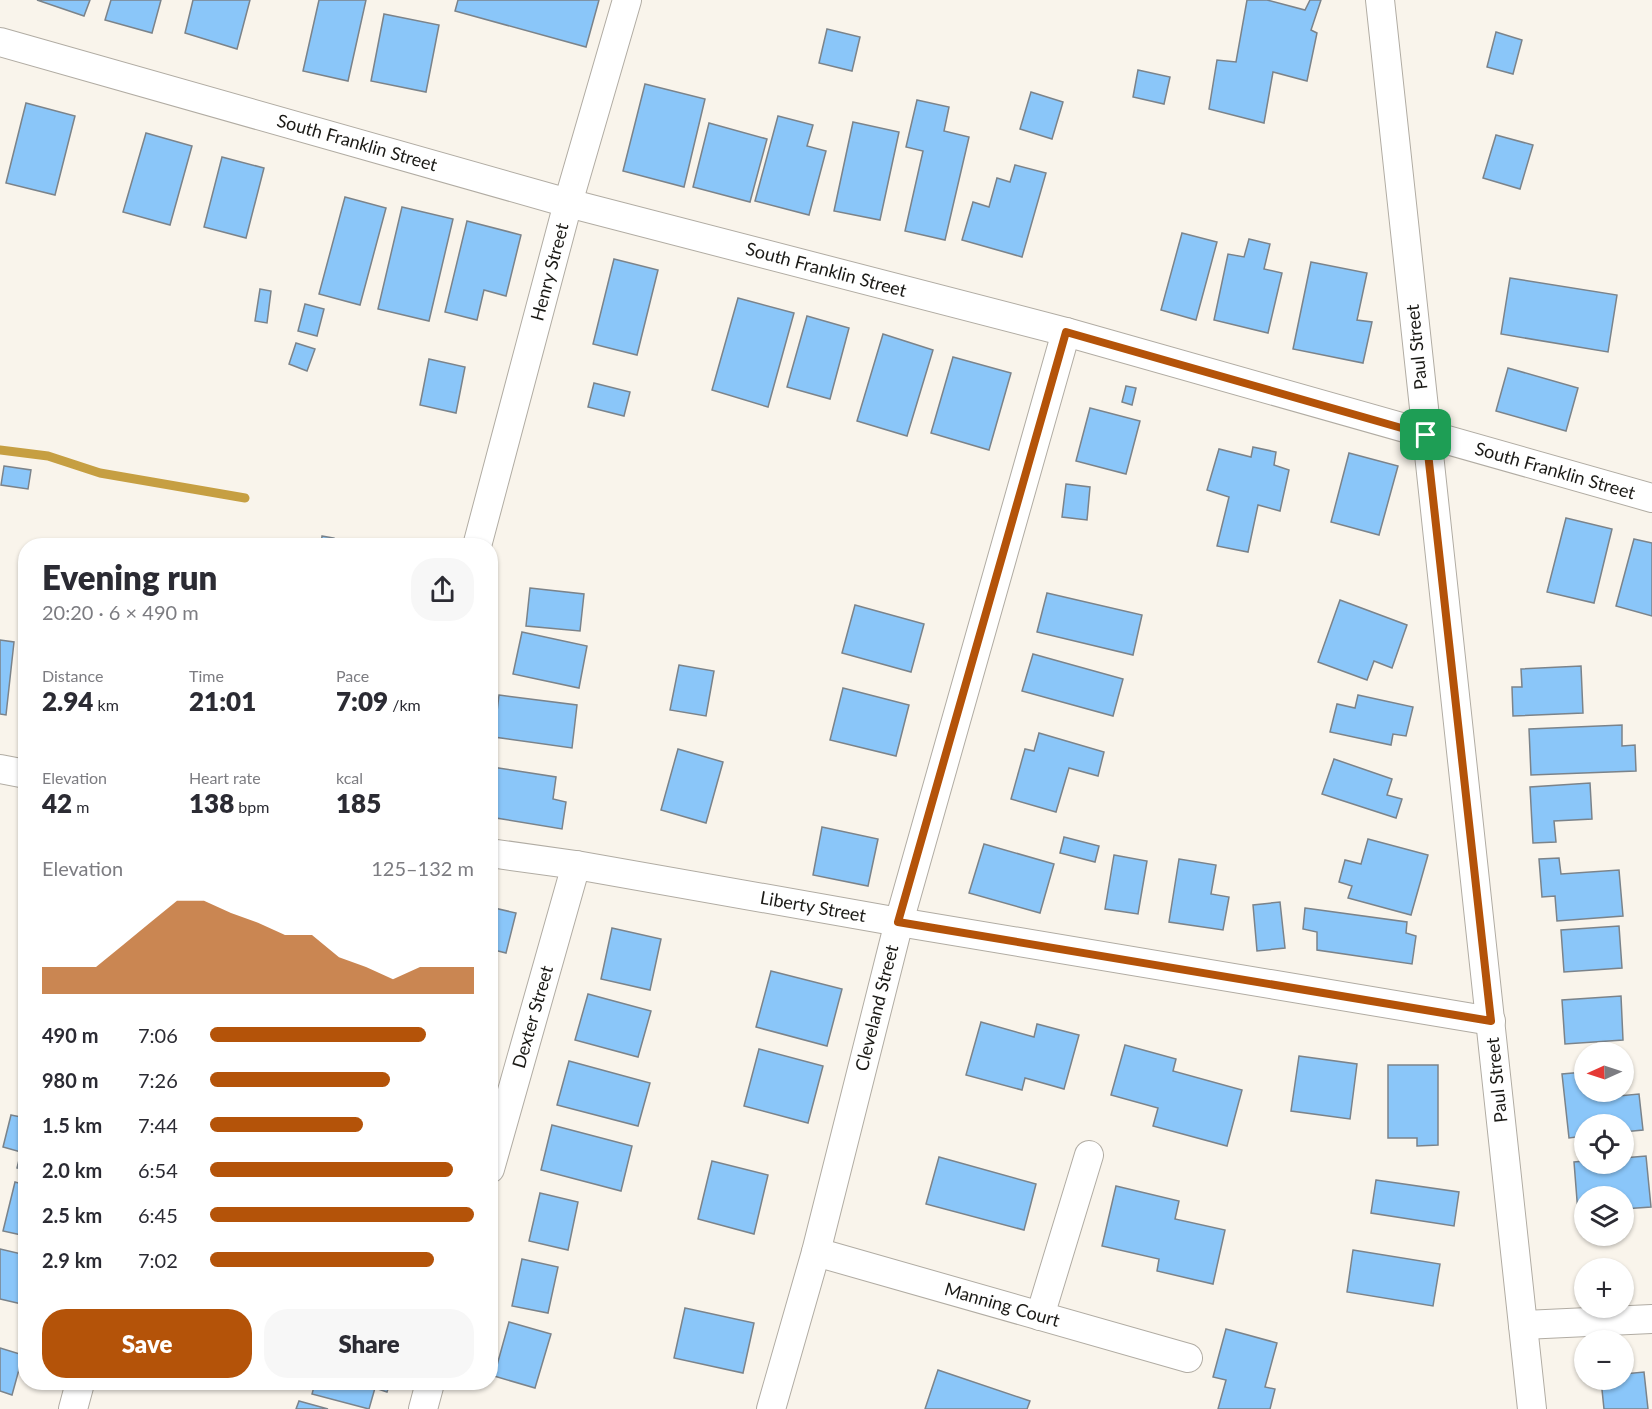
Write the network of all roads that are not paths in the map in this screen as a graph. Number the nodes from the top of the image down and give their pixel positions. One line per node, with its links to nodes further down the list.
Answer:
1 (627, 0): 4 (street, Henry Street)
2 (1380, 0): 6 (street, Paul Street)
3 (0, 42): 4 (street, South Franklin Street)
4 (568, 203): 5 (street, South Franklin Street); 8 (street, Henry Street)
5 (1066, 332): 6 (street, South Franklin Street); 13 (street, Cleveland Street)
6 (1426, 435): 7 (street, South Franklin Street); 14 (street, Paul Street)
7 (1652, 498)
8 (479, 538)
9 (0, 769): 10 (street)
10 (18, 772)
11 (498, 854): 12 (street, Liberty Street)
12 (576, 866): 13 (street, Liberty Street); 15 (street, Dexter Street)
13 (898, 922): 14 (street, Liberty Street); 17 (street, Cleveland Street)
14 (1491, 1021): 20 (street, Paul Street)
15 (498, 1140)
16 (1089, 1155): 18 (street)
17 (816, 1252): 18 (street, Manning Court); 26 (street, Cleveland Street)
18 (1040, 1316): 21 (street, Manning Court)
19 (1652, 1319): 20 (street)
20 (1523, 1325): 27 (street, Paul Street)
21 (1188, 1358)
22 (78, 1390): 24 (street)
23 (428, 1390): 25 (street)
24 (73, 1409)
25 (423, 1409)
26 (771, 1409)
27 (1532, 1409)

